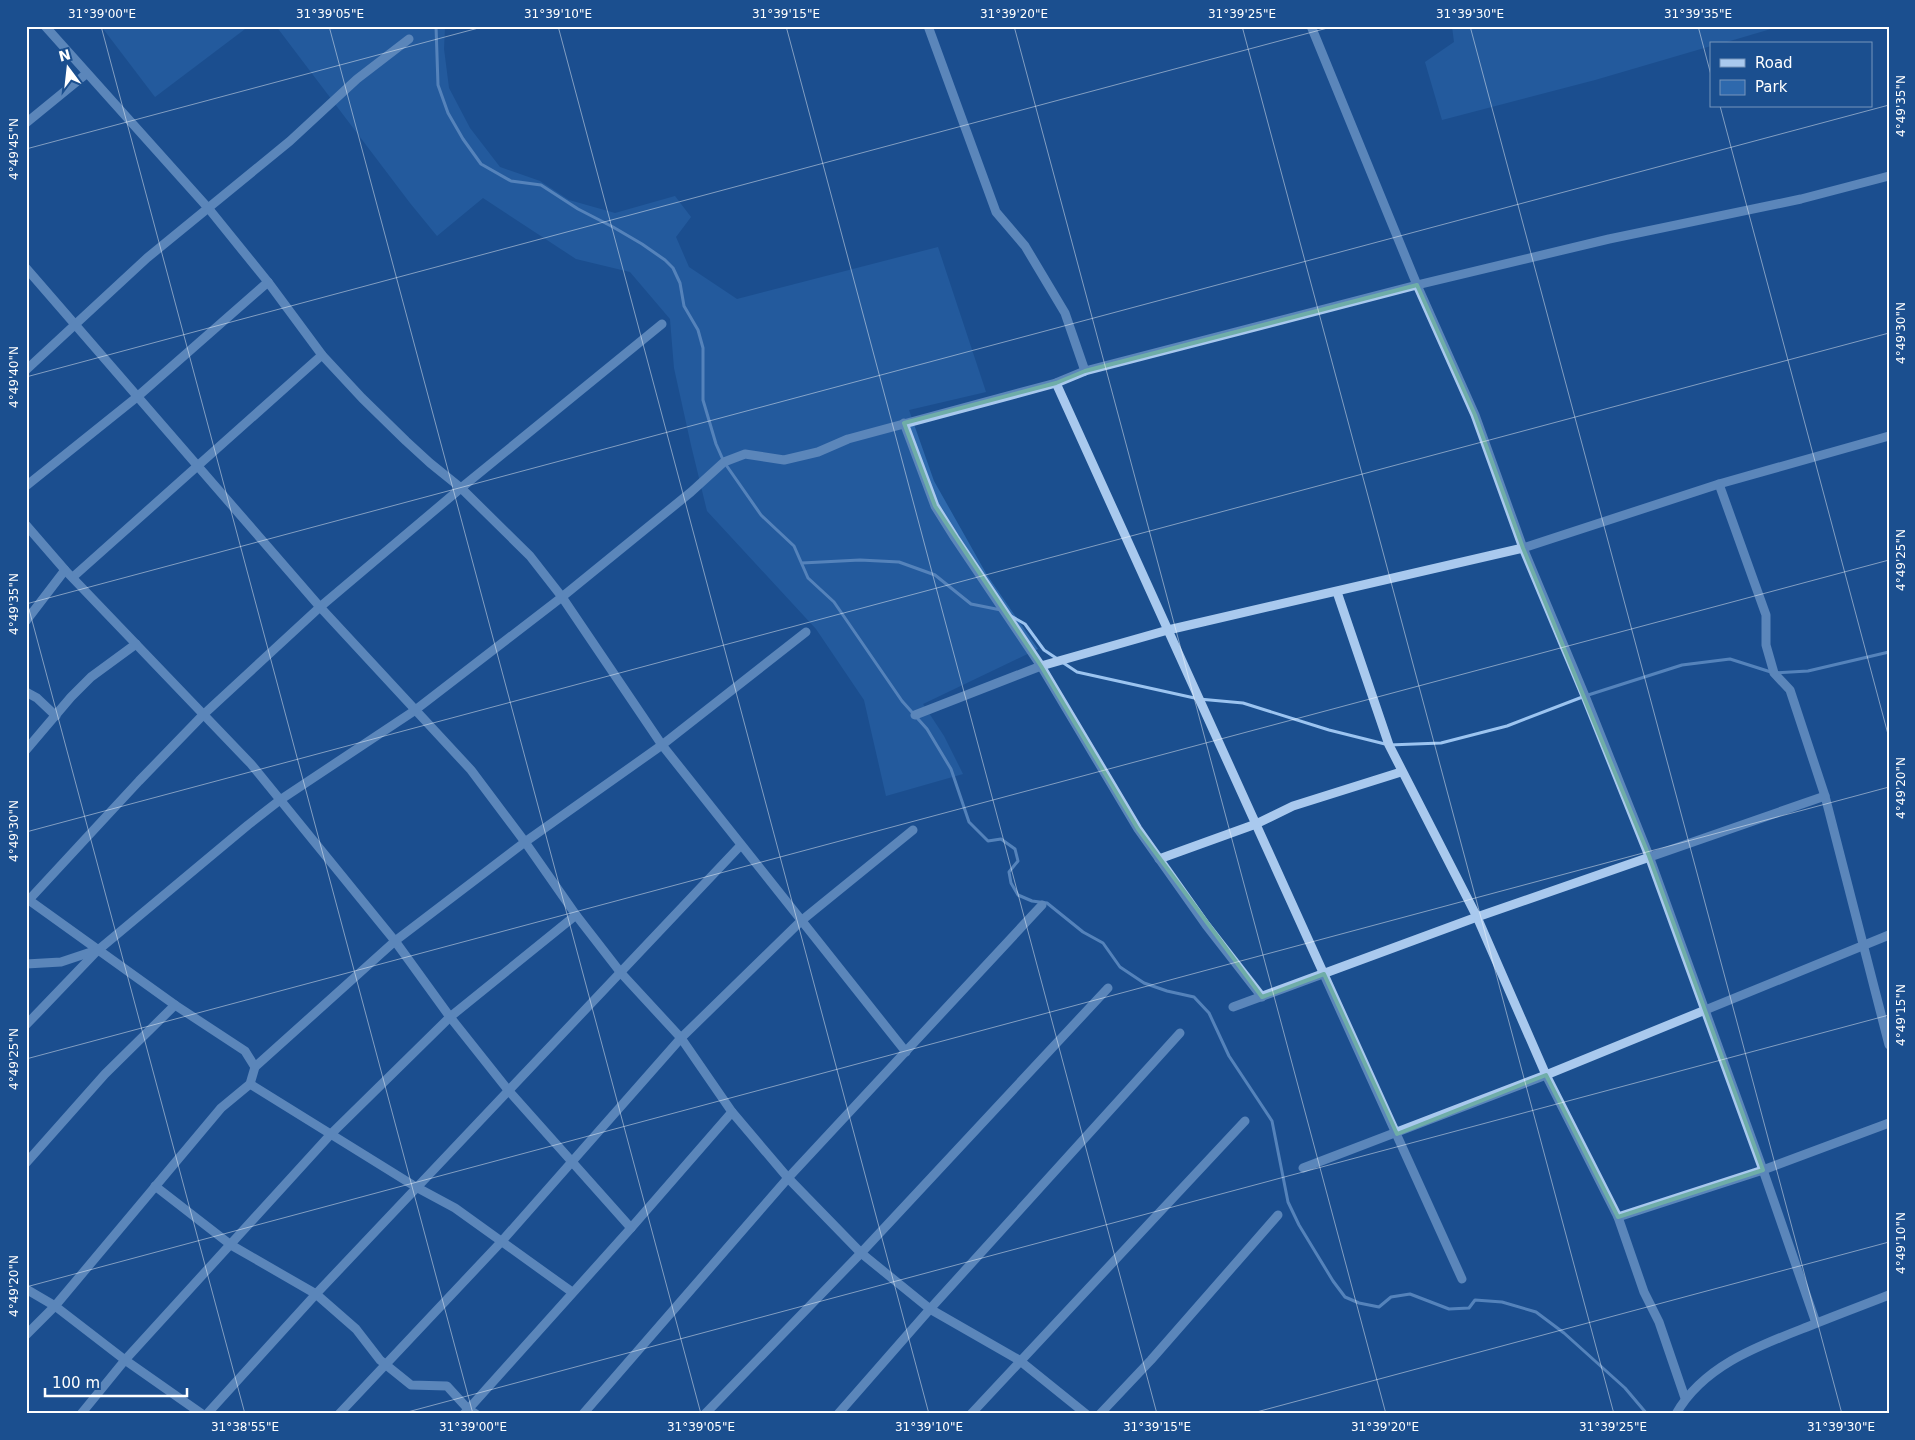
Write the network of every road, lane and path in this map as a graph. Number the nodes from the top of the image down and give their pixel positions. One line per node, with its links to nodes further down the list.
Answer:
1 (45, 26): 5 (street)
2 (928, 26): 16 (street)
3 (1311, 26): 11 (street)
4 (409, 39): 8 (street)
5 (86, 74): 6 (street); 8 (street)
6 (26, 123)
7 (1889, 176): 11 (street)
8 (209, 209): 10 (street); 12 (street)
9 (26, 268): 12 (street)
10 (268, 282): 14 (street); 18 (street)
11 (1417, 285): 16 (street); 26 (street)
12 (74, 324): 15 (street); 18 (street)
13 (662, 324): 24 (street)
14 (322, 355): 21 (street); 24 (street)
15 (26, 370)
16 (1085, 370): 17 (street)
17 (1056, 383): 19 (street); 33 (street)
18 (137, 397): 21 (street); 23 (street)
19 (904, 423): 30 (street); 36 (street)
20 (1889, 436): 22 (street)
21 (198, 466): 28 (street); 31 (street)
22 (1720, 484): 26 (street); 45 (street)
23 (26, 486)
24 (461, 488): 30 (street); 31 (street)
25 (26, 525): 27 (street)
26 (1523, 548): 29 (street); 51 (street)
27 (65, 570): 28 (street); 32 (street)
28 (73, 577): 35 (street)
29 (1337, 592): 33 (street); 44 (street)
30 (562, 597): 38 (street); 42 (street)
31 (320, 607): 38 (street); 39 (street)
32 (26, 620)
33 (1168, 630): 36 (street); 47 (street)
34 (806, 632): 42 (street)
35 (136, 644): 39 (street); 41 (street)
36 (1041, 666): 40 (street); 52 (street)
37 (26, 692): 41 (street)
38 (414, 711): 46 (street); 49 (street)
39 (203, 715): 46 (street); 53 (street)
40 (915, 715)
41 (56, 716): 43 (street)
42 (662, 745): 49 (street); 50 (street)
43 (26, 750)
44 (1401, 772): 47 (street); 56 (street)
45 (1824, 796): 51 (street); 60 (street)
46 (280, 800): 59 (street); 61 (street)
47 (1256, 824): 52 (street); 64 (street)
48 (914, 830): 57 (street)
49 (525, 842): 55 (street); 59 (street)
50 (741, 845): 57 (street); 63 (street)
51 (1648, 856): 56 (street); 69 (street)
52 (1159, 859): 66 (street)
53 (27, 900): 61 (street)
54 (1042, 905): 75 (street)
55 (576, 915): 63 (street); 70 (street)
56 (1477, 916): 64 (street); 77 (street)
57 (802, 921): 73 (street); 75 (street)
58 (1889, 935): 60 (street)
59 (395, 941): 70 (street); 76 (street)
60 (1863, 944): 69 (street); 74 (street)
61 (97, 951): 62 (street); 67 (street); 71 (street)
62 (26, 964)
63 (621, 972): 73 (street); 79 (street)
64 (1324, 974): 66 (street); 84 (street)
65 (1108, 988): 97 (street)
66 (1262, 997): 68 (street)
67 (175, 1005): 76 (street); 86 (street)
68 (1233, 1007)
69 (1704, 1010): 77 (street); 88 (street)
70 (450, 1017): 79 (street); 83 (street)
71 (26, 1025)
72 (1180, 1033): 104 (street)
73 (681, 1038): 80 (street); 85 (street)
74 (1889, 1045)
75 (906, 1052): 89 (street)
76 (255, 1067): 78 (street)
77 (1546, 1076): 84 (street); 93 (street)
78 (250, 1084): 83 (street); 90 (street)
79 (508, 1090): 85 (street); 91 (street)
80 (732, 1112): 89 (street); 94 (street)
81 (1245, 1121): 108 (street)
82 (1889, 1123): 88 (street)
83 (331, 1134): 91 (street); 96 (street)
84 (1396, 1134): 87 (street); 98 (street)
85 (572, 1161): 94 (street); 95 (street)
86 (26, 1163)
87 (1303, 1168)
88 (1763, 1170): 93 (street); 105 (street)
89 (788, 1178): 97 (street); 116 (street)
90 (155, 1186): 96 (street); 103 (street)
91 (416, 1187): 95 (street); 101 (street)
92 (1278, 1215): 121 (street)
93 (1618, 1217): 110 (street)
94 (631, 1228): 100 (street)
95 (502, 1241): 100 (street); 109 (street)
96 (231, 1245): 101 (street); 107 (street)
97 (861, 1253): 104 (street); 117 (street)
98 (1462, 1279)
99 (26, 1289): 103 (street)
100 (572, 1292): 111 (street)
101 (316, 1294): 109 (street); 114 (street)
102 (1889, 1295): 105 (street)
103 (55, 1306): 106 (street); 107 (street)
104 (930, 1309): 108 (street); 118 (street)
105 (1816, 1323): 110 (street)
106 (26, 1335)
107 (125, 1360): 112 (street); 113 (street)
108 (1019, 1360): 119 (street); 120 (street)
109 (385, 1365): 111 (street); 115 (street)
110 (1685, 1398): 122 (street)
111 (469, 1412)
112 (81, 1414)
113 (202, 1414)
114 (207, 1414)
115 (339, 1414)
116 (583, 1414)
117 (705, 1414)
118 (838, 1414)
119 (970, 1414)
120 (1086, 1414)
121 (1100, 1414)
122 (1676, 1414)

